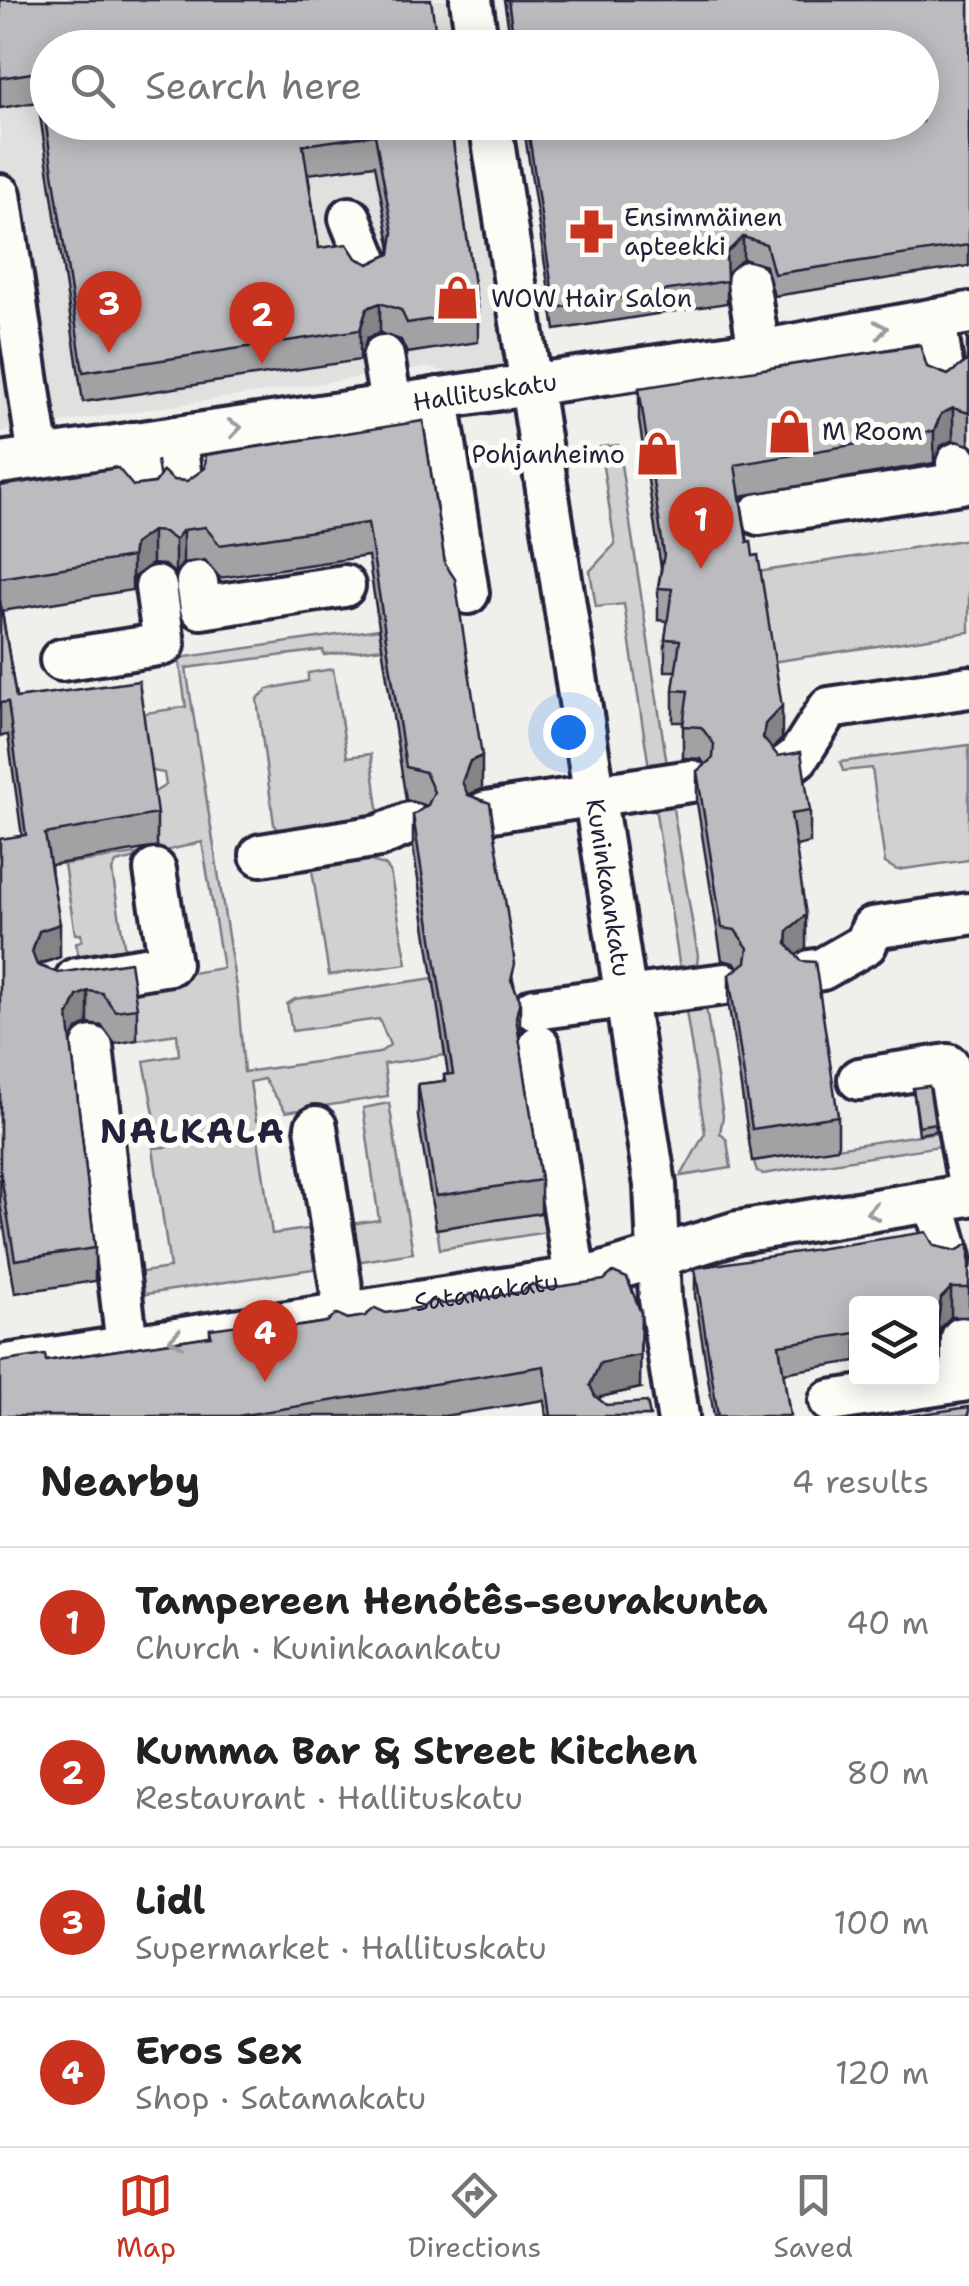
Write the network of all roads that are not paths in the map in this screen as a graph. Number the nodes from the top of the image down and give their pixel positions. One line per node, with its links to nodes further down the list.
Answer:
1 (471, 0): 2 (street)
2 (475, 30)
3 (493, 140): 12 (street, Kuninkaankatu)
4 (0, 195): 17 (street)
5 (350, 218): 6 (street)
6 (370, 270)
7 (748, 282): 9 (street)
8 (952, 316): 9 (street, Hallituskatu, one-way to 8); 11 (street)
9 (776, 348): 12 (street, Hallituskatu)
10 (384, 356): 14 (street)
11 (945, 384)
12 (533, 386): 13 (street, Hallituskatu); 30 (street, Kuninkaankatu)
13 (438, 398): 14 (street, Hallituskatu); 25 (street)
14 (391, 404): 15 (street, Hallituskatu, one-way to 14)
15 (175, 437): 16 (street, Hallituskatu); 19 (street)
16 (133, 443): 17 (street, Hallituskatu); 20 (street)
17 (20, 460)
18 (958, 463): 21 (street)
19 (183, 491)
20 (141, 497)
21 (759, 514)
22 (197, 582): 23 (street)
23 (344, 586)
24 (156, 587): 26 (street)
25 (468, 593)
26 (61, 660)
27 (969, 688): 28 (street)
28 (786, 766)
29 (692, 781): 30 (street)
30 (596, 795): 31 (street); 39 (street, Kuninkaankatu)
31 (486, 812)
32 (410, 823): 33 (street)
33 (261, 855)
34 (155, 870): 37 (street)
35 (969, 914): 36 (street)
36 (810, 971)
37 (55, 982)
38 (725, 984): 39 (street)
39 (627, 997): 44 (street, Kuninkaankatu); 46 (street)
40 (92, 1047): 49 (street)
41 (858, 1078): 43 (street)
42 (316, 1127): 47 (street)
43 (957, 1193): 44 (street, Satamakatu, one-way to 44); 45 (street)
44 (658, 1256): 46 (street, Satamakatu); 52 (street, Kuninkaankatu)
45 (950, 1257)
46 (575, 1278): 47 (street, Satamakatu)
47 (345, 1313): 49 (street, Satamakatu, one-way to 49)
48 (962, 1338): 51 (street)
49 (127, 1346): 50 (street, Satamakatu)
50 (0, 1366)
51 (830, 1401)
52 (666, 1411)

